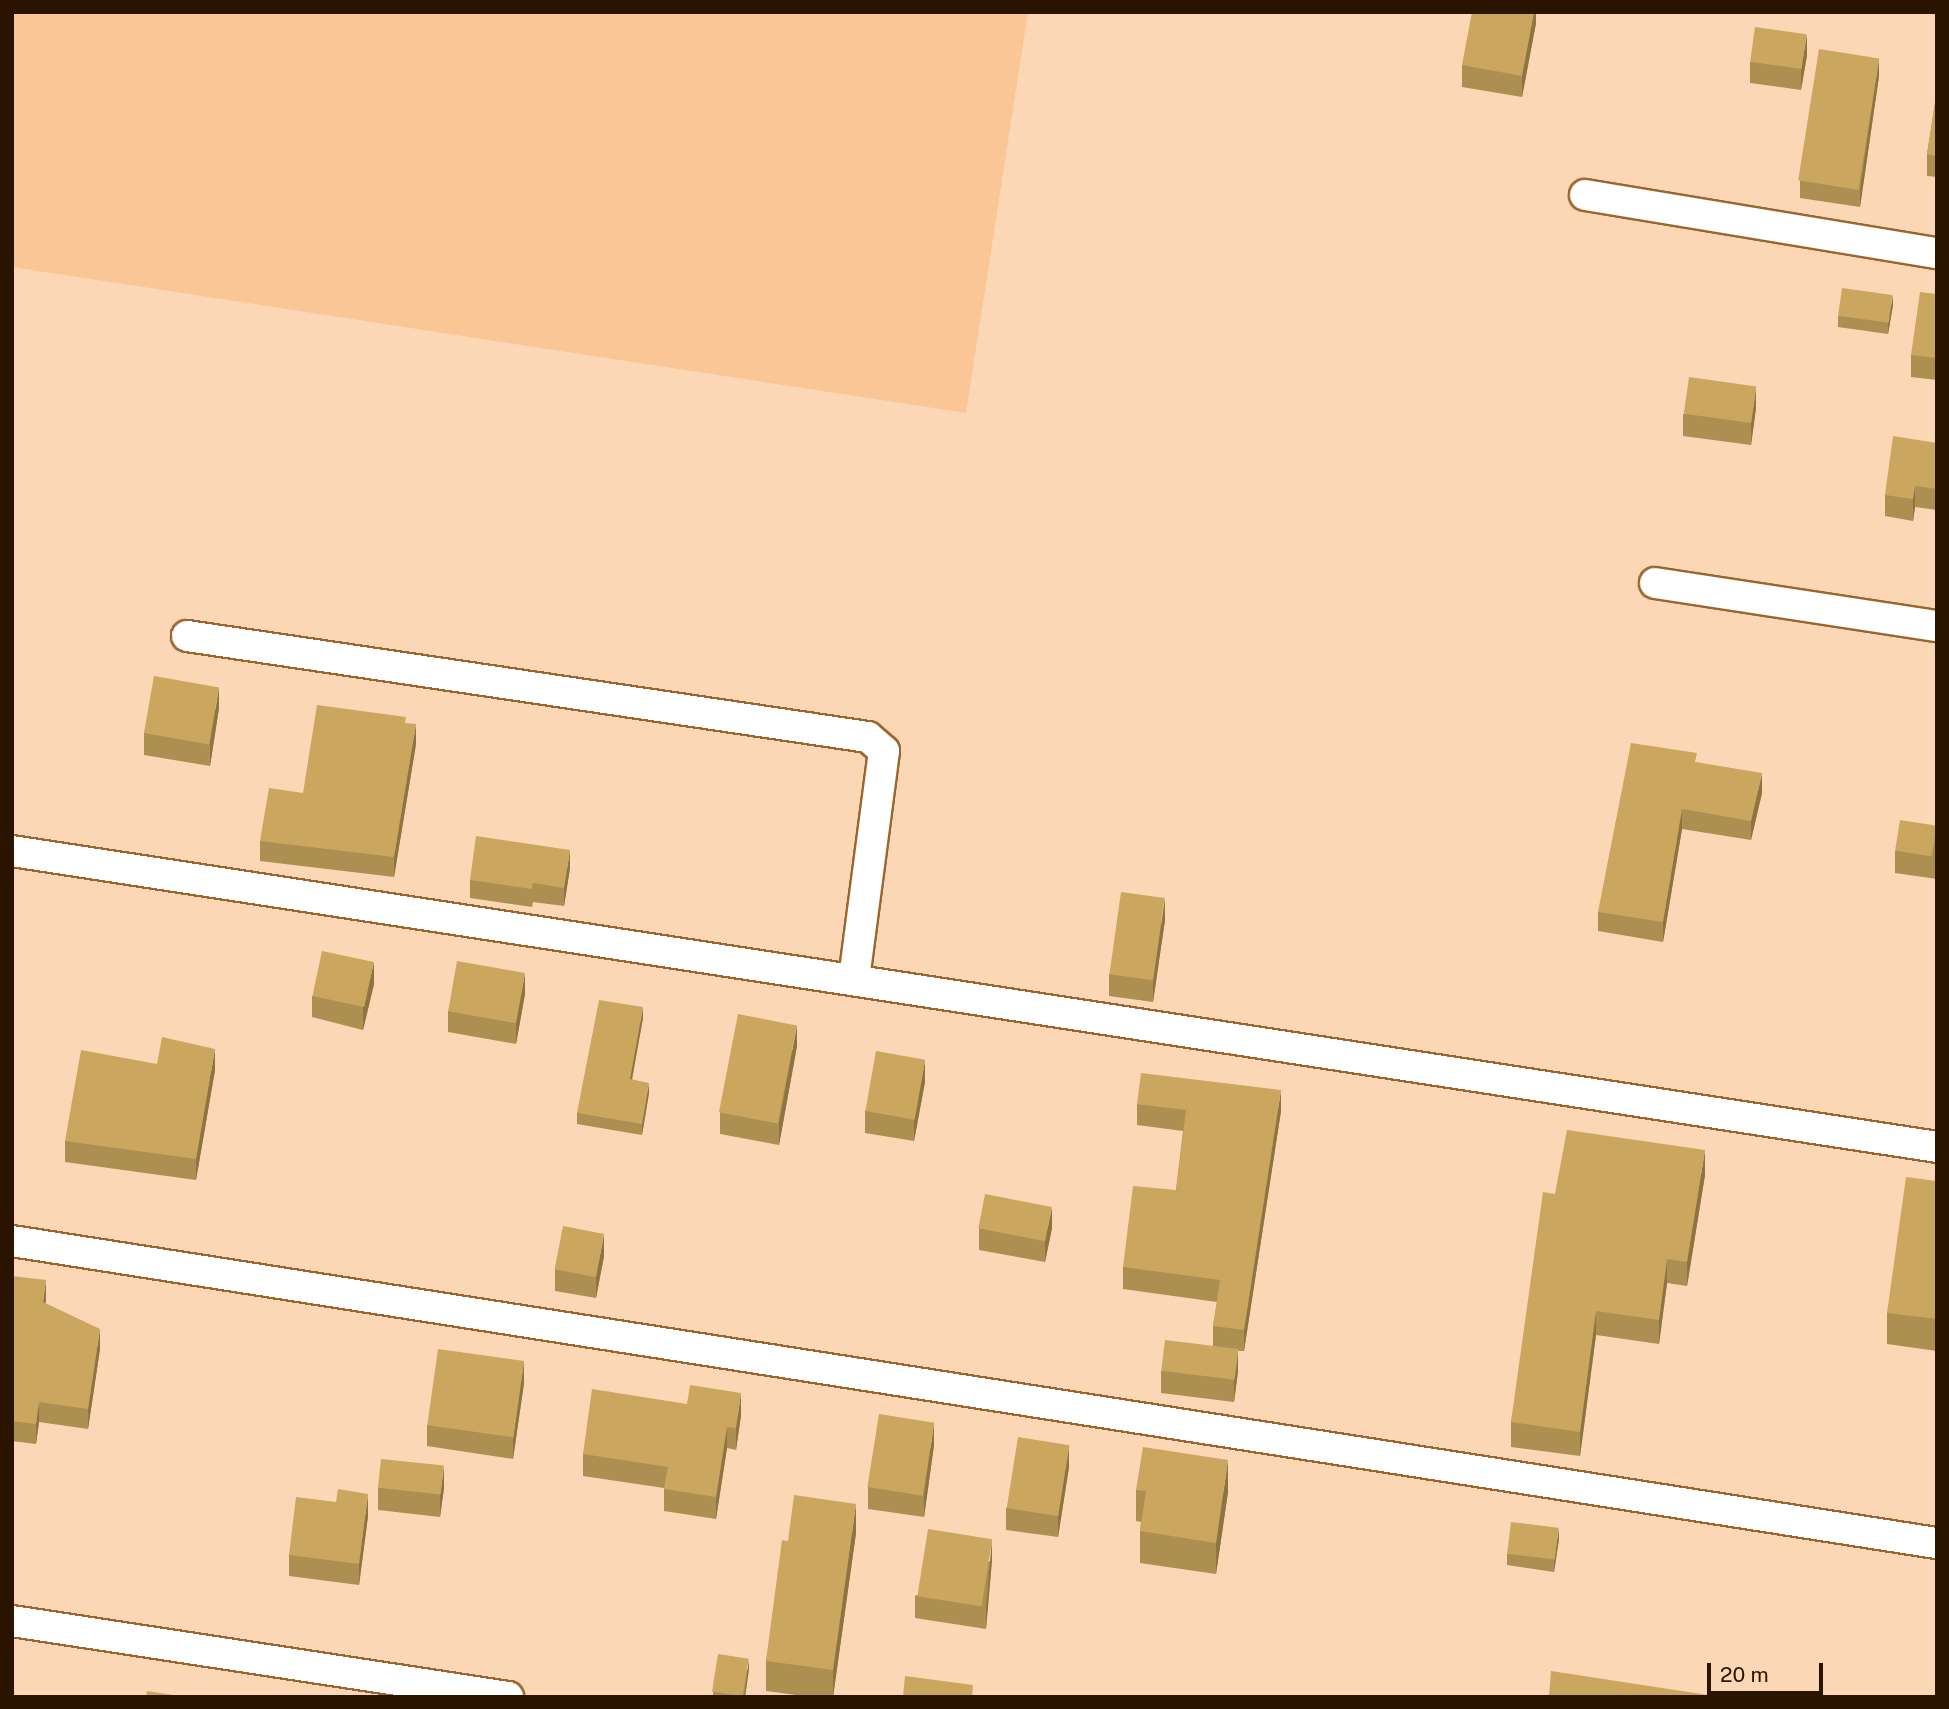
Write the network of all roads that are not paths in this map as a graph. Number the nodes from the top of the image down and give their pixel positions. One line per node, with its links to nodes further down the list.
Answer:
1 (1585, 195): 2 (street)
2 (1937, 253)
3 (1655, 583): 4 (street)
4 (1937, 626)
5 (187, 636): 7 (street)
6 (12, 850): 7 (street)
7 (854, 981): 8 (street)
8 (1937, 1147)
9 (12, 1241): 10 (street)
10 (1937, 1543)
11 (12, 1621): 12 (street)
12 (508, 1697)

